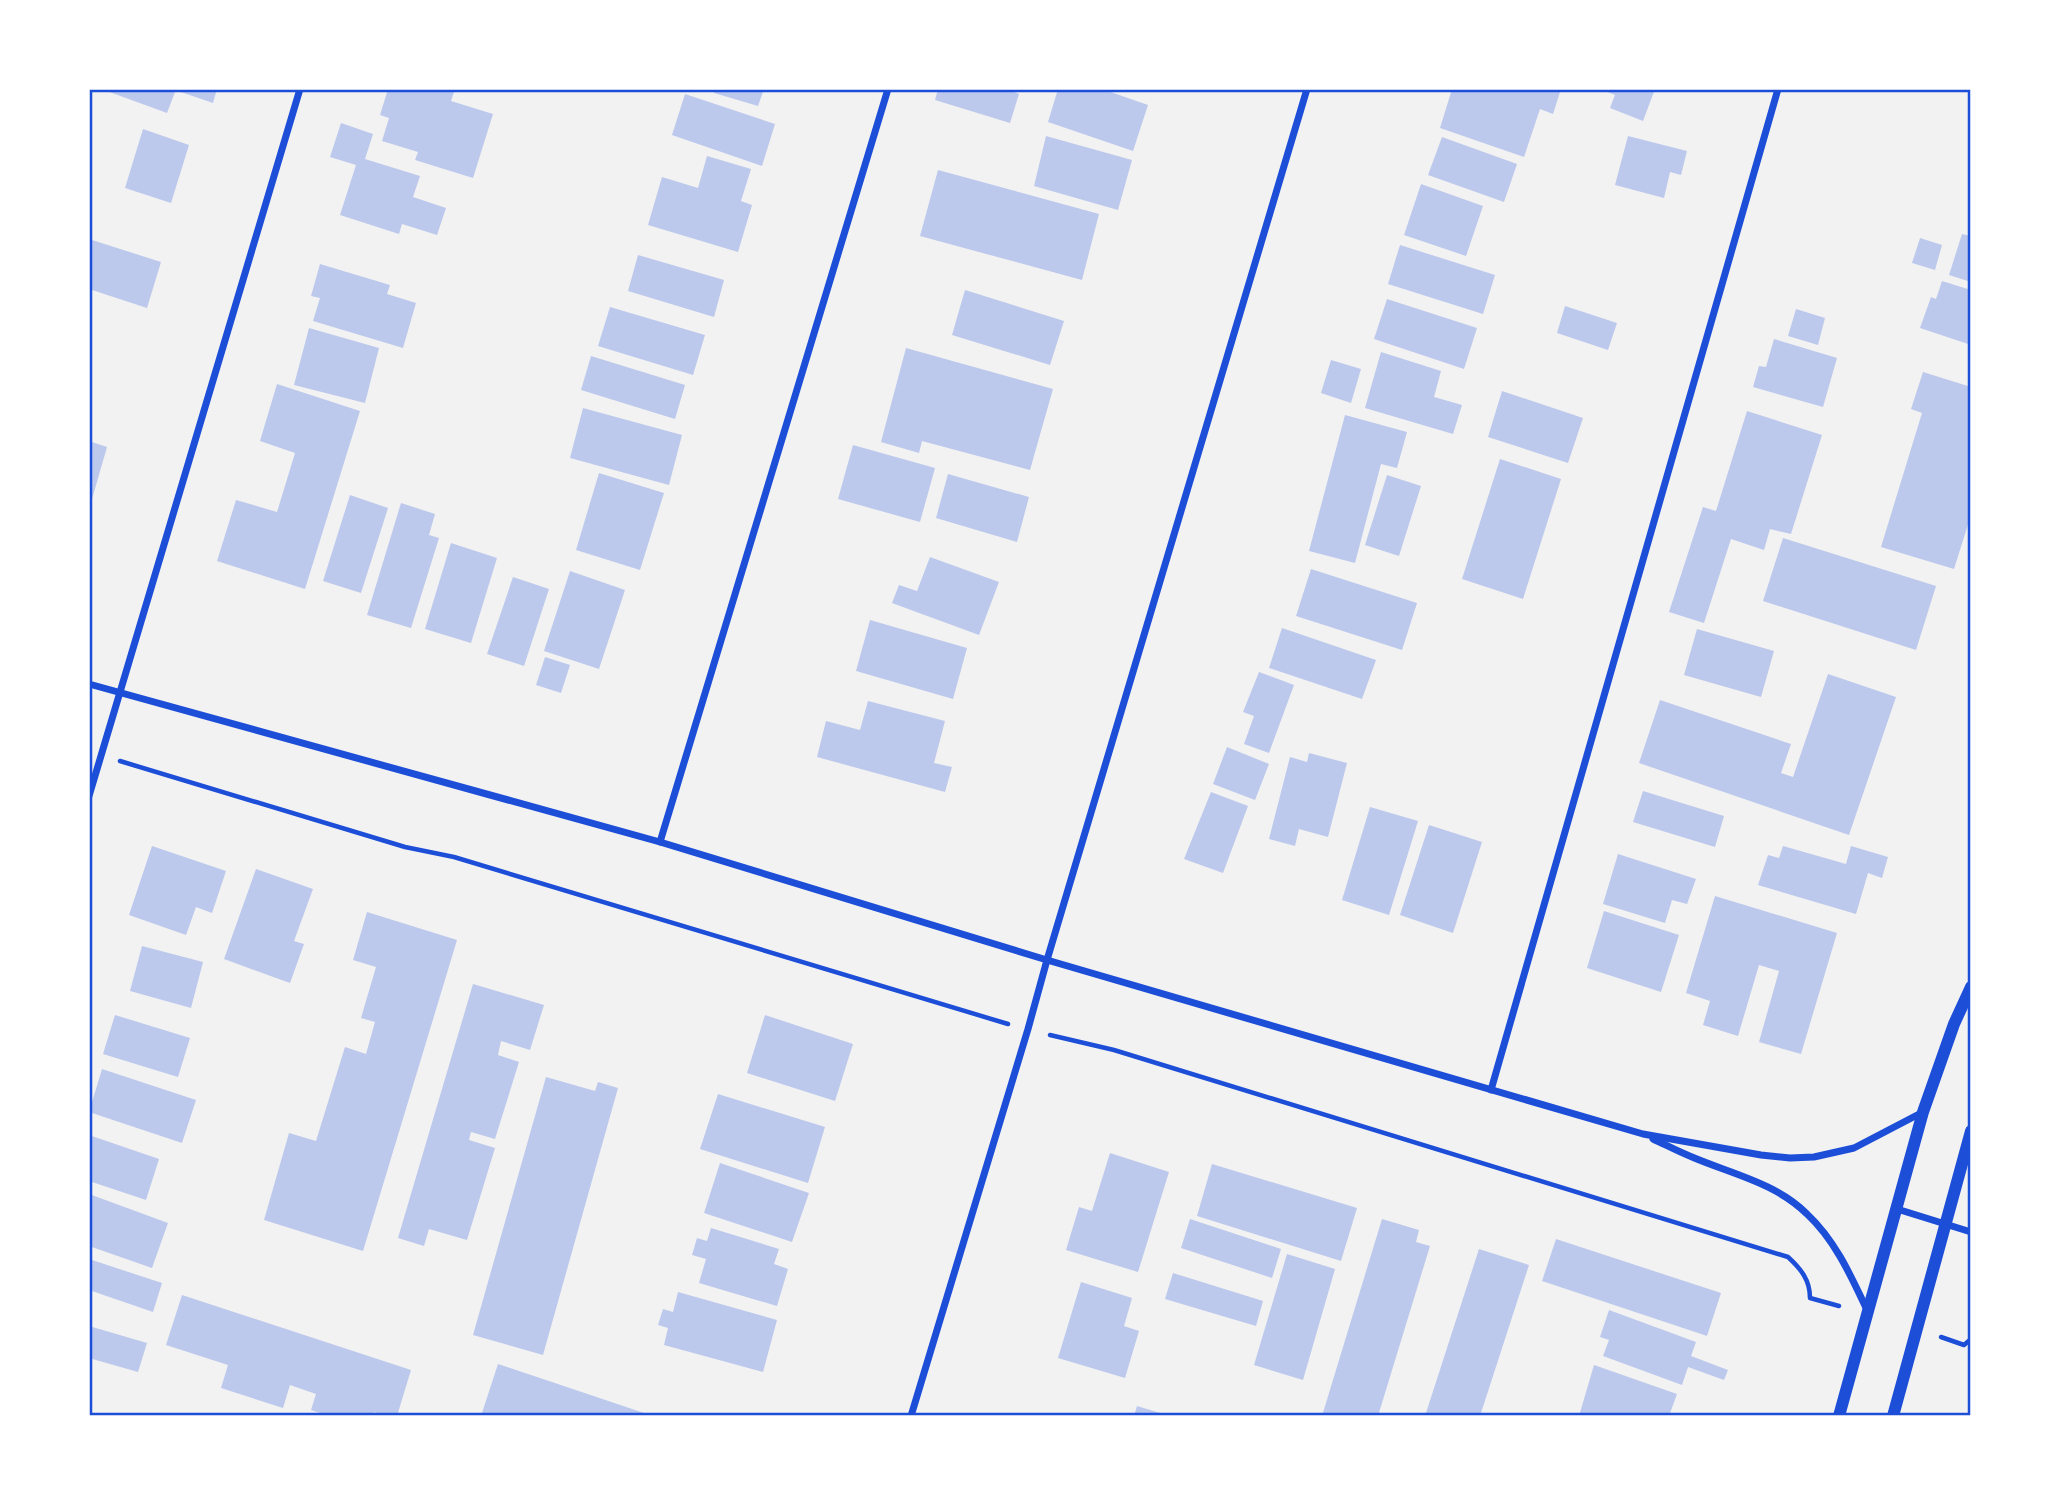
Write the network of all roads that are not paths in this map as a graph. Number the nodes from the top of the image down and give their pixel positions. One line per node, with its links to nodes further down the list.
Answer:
1 (300, 89): 6 (street)
2 (888, 89): 8 (street)
3 (1307, 89): 9 (street)
4 (1778, 89): 11 (street)
5 (89, 684): 6 (street)
6 (120, 693): 7 (street); 8 (street)
7 (89, 796)
8 (660, 842): 9 (street)
9 (1047, 960): 11 (street); 19 (street)
10 (1971, 987): 12 (street)
11 (1491, 1090): 14 (street)
12 (1923, 1112): 14 (street); 15 (street)
13 (1971, 1131): 16 (street)
14 (1643, 1135): 18 (street)
15 (1897, 1209): 16 (street); 18 (street)
16 (1945, 1224): 17 (street); 21 (street)
17 (1971, 1232)
18 (1869, 1314): 20 (street)
19 (911, 1416)
20 (1839, 1416)
21 (1893, 1416)

